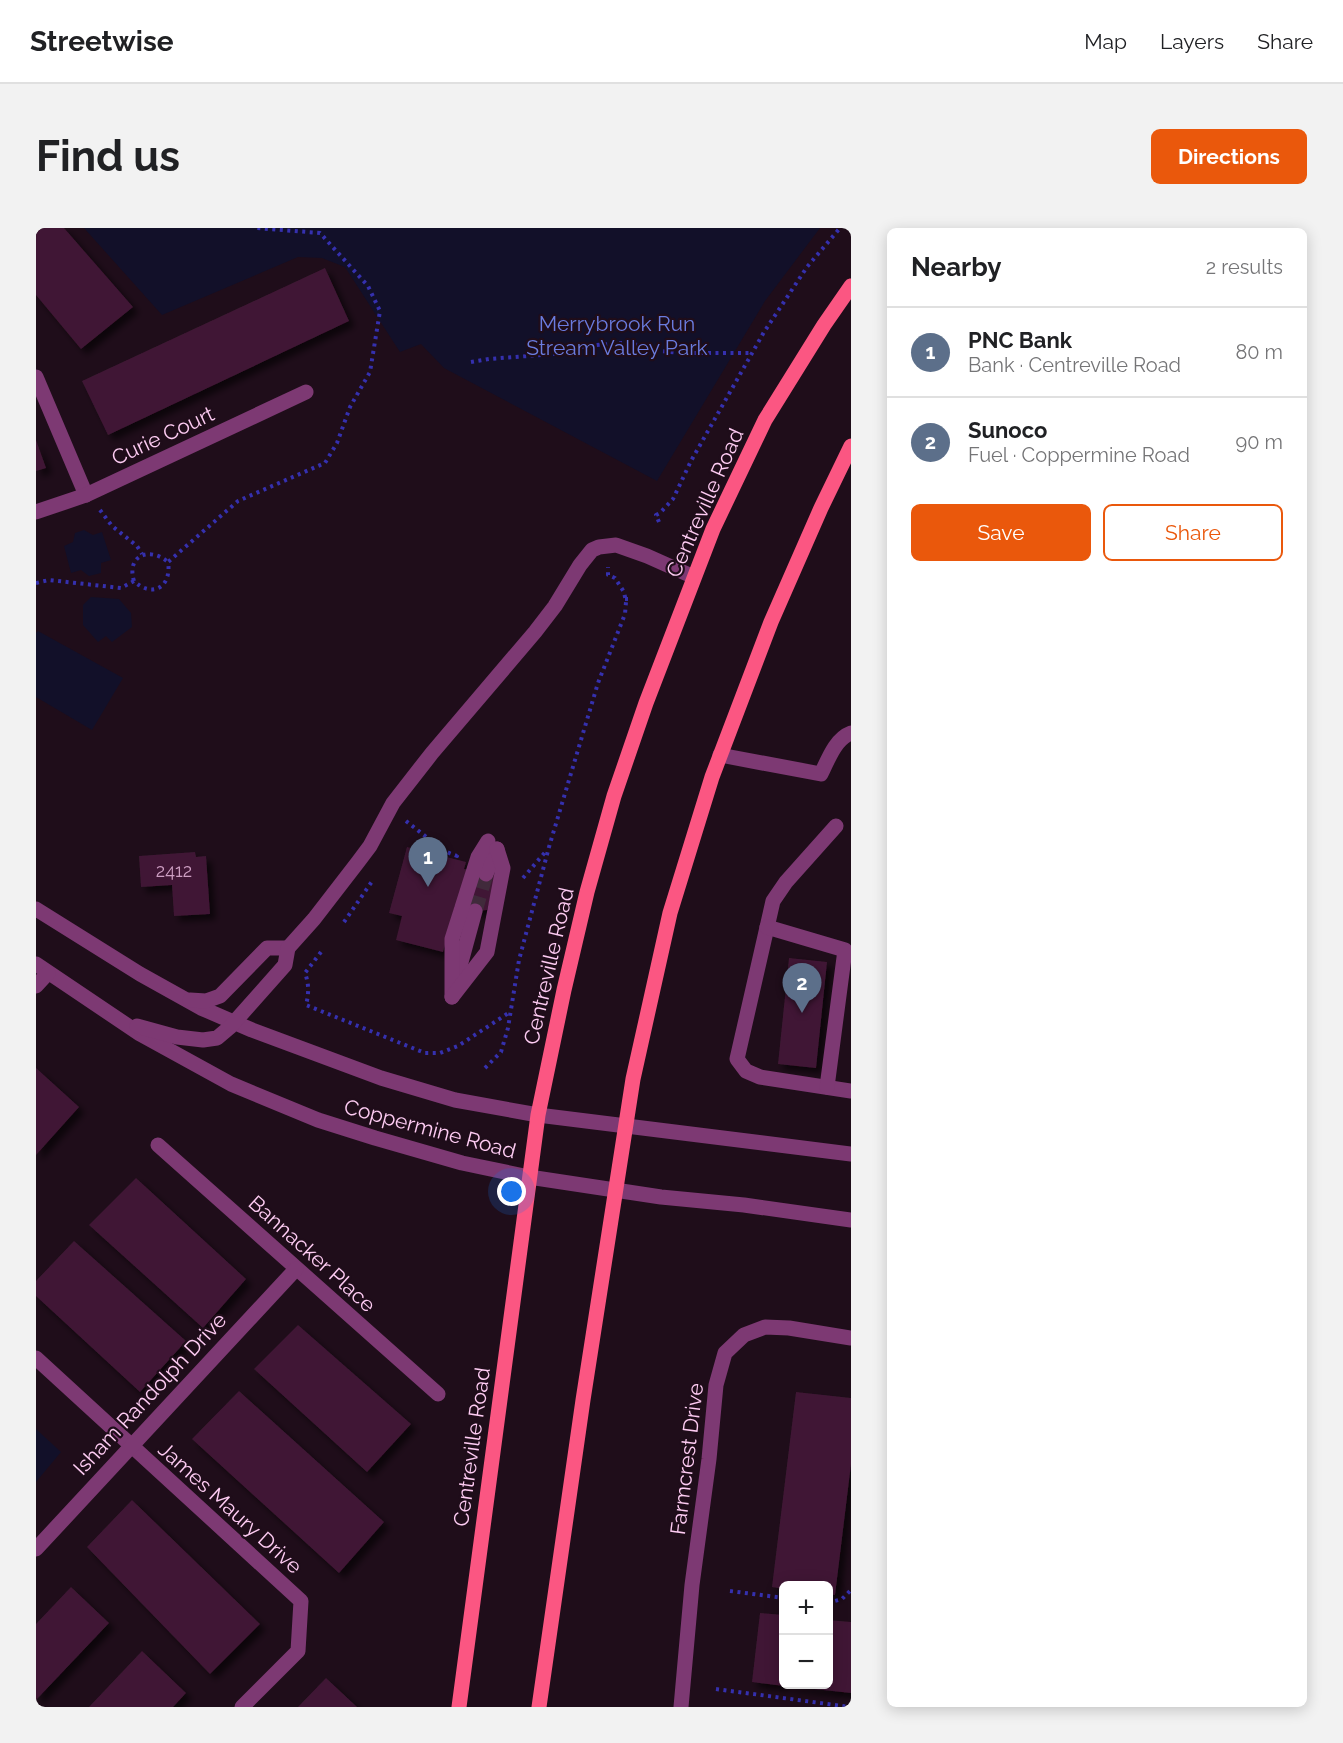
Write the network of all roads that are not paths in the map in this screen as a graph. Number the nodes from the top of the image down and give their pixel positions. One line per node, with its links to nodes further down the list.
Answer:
1 (851, 286): 7 (main road, Centreville Road)
2 (36, 377): 5 (street)
3 (306, 392): 5 (street, Curie Court)
4 (851, 446): 9 (main road)
5 (89, 493): 6 (street, Curie Court)
6 (36, 512)
7 (694, 577): 16 (street); 25 (main road, Centreville Road)
8 (851, 733): 9 (street)
9 (720, 754): 26 (main road)
10 (836, 826): 15 (street)
11 (492, 845): 12 (street); 19 (street); 19 (street)
12 (486, 874)
13 (36, 909): 20 (street, Coppermine Road)
14 (475, 910): 19 (street)
15 (767, 927): 23 (street); 23 (street)
16 (288, 948): 20 (street); 22 (street)
17 (42, 968): 18 (street); 21 (street, Coppermine Road)
18 (36, 986)
19 (452, 997)
20 (182, 999): 22 (street, Coppermine Road)
21 (113, 1017): 22 (street); 29 (street, Coppermine Road)
22 (234, 1022): 25 (street, Coppermine Road)
23 (827, 1087): 24 (street)
24 (851, 1091)
25 (538, 1115): 26 (street, Coppermine Road); 29 (main road, Centreville Road)
26 (626, 1126): 28 (street, Coppermine Road); 30 (main road)
27 (158, 1144): 32 (street, Bannacker Place)
28 (851, 1154)
29 (530, 1177): 30 (street, Coppermine Road); 39 (main road, Centreville Road)
30 (615, 1190): 31 (street, Coppermine Road); 40 (main road)
31 (851, 1220)
32 (296, 1269): 35 (street, Bannacker Place); 36 (street, Isham Randolph Drive)
33 (851, 1338): 41 (street, Farmcrest Drive)
34 (36, 1358): 36 (street, James Maury Drive)
35 (438, 1394)
36 (131, 1446): 37 (street, Isham Randolph Drive); 38 (street, James Maury Drive)
37 (36, 1549)
38 (242, 1707)
39 (459, 1707)
40 (539, 1707)
41 (681, 1707)

